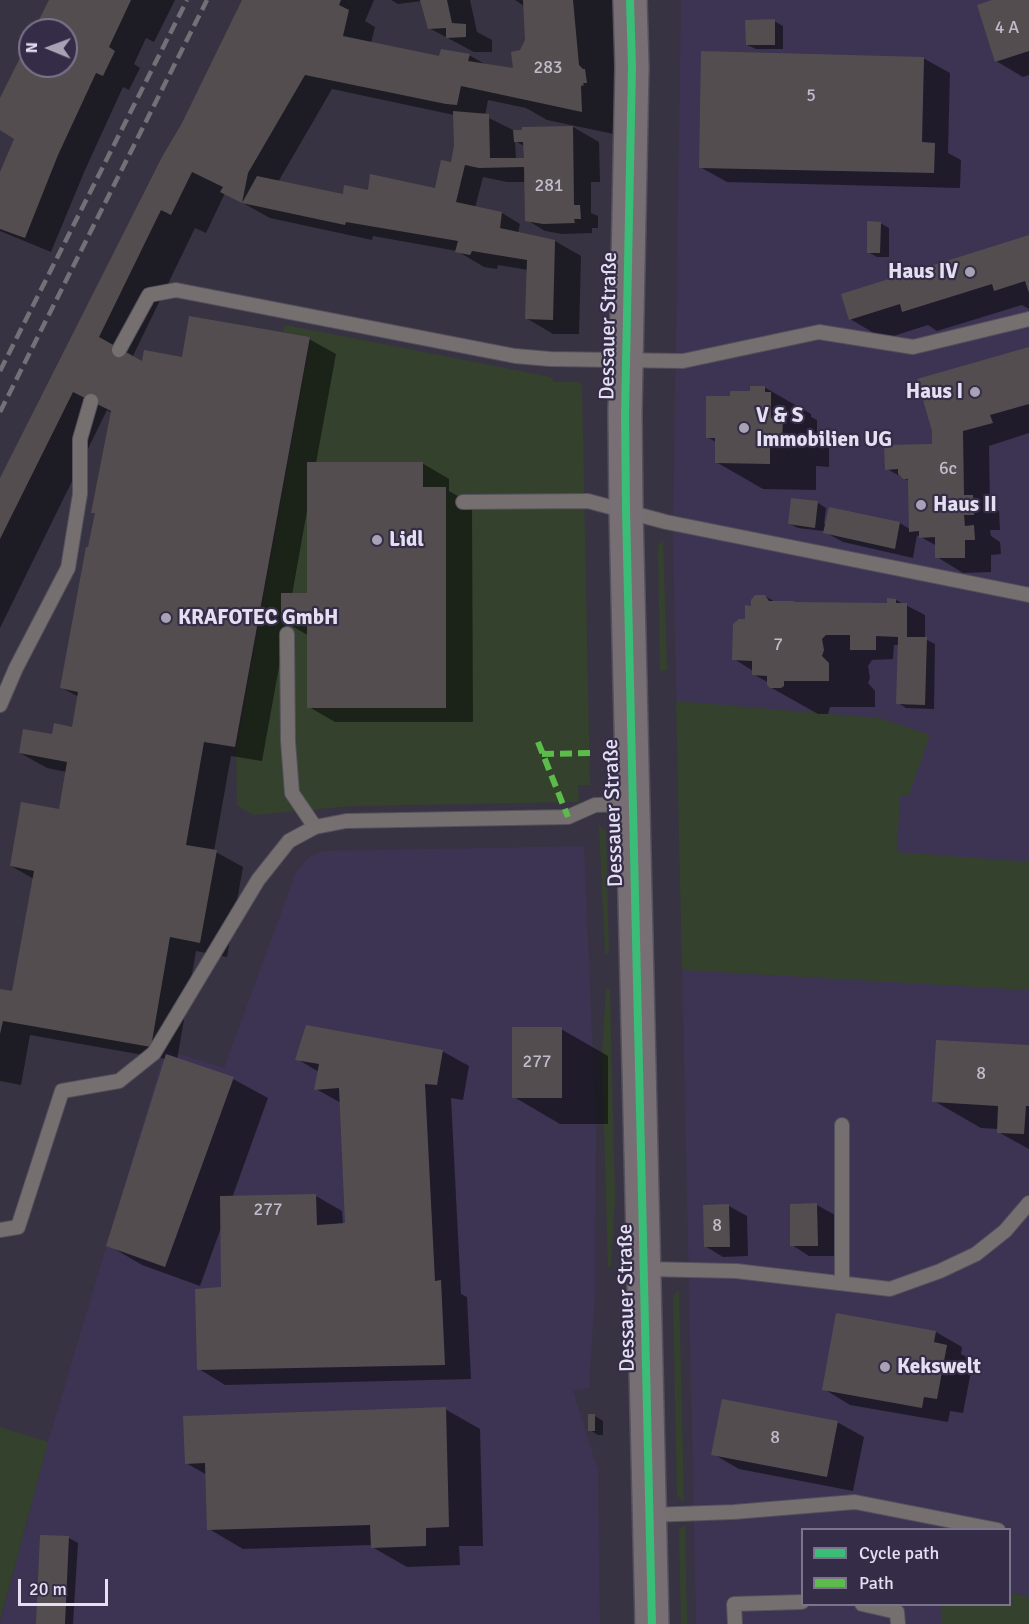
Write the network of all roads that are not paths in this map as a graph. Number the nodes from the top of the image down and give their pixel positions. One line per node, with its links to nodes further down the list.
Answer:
1 (630, 0): 4 (main road, Dessauer Straße)
2 (1029, 319): 4 (lane)
3 (119, 350): 4 (lane)
4 (626, 360): 7 (main road, Dessauer Straße)
5 (91, 402): 10 (lane)
6 (463, 502): 7 (lane)
7 (626, 510): 8 (lane); 11 (main road, Dessauer Straße)
8 (1029, 595)
9 (287, 634): 12 (lane)
10 (0, 705)
11 (632, 804): 12 (lane); 16 (main road, Dessauer Straße)
12 (315, 826): 15 (lane)
13 (842, 1125): 17 (lane)
14 (1029, 1203): 17 (lane)
15 (0, 1230)
16 (645, 1269): 17 (lane); 18 (main road, Dessauer Straße)
17 (842, 1283)
18 (650, 1515): 19 (lane); 22 (main road, Dessauer Straße)
19 (988, 1528)
20 (801, 1602): 23 (lane)
21 (867, 1606): 24 (lane)
22 (652, 1624)
23 (735, 1624)
24 (898, 1624)

